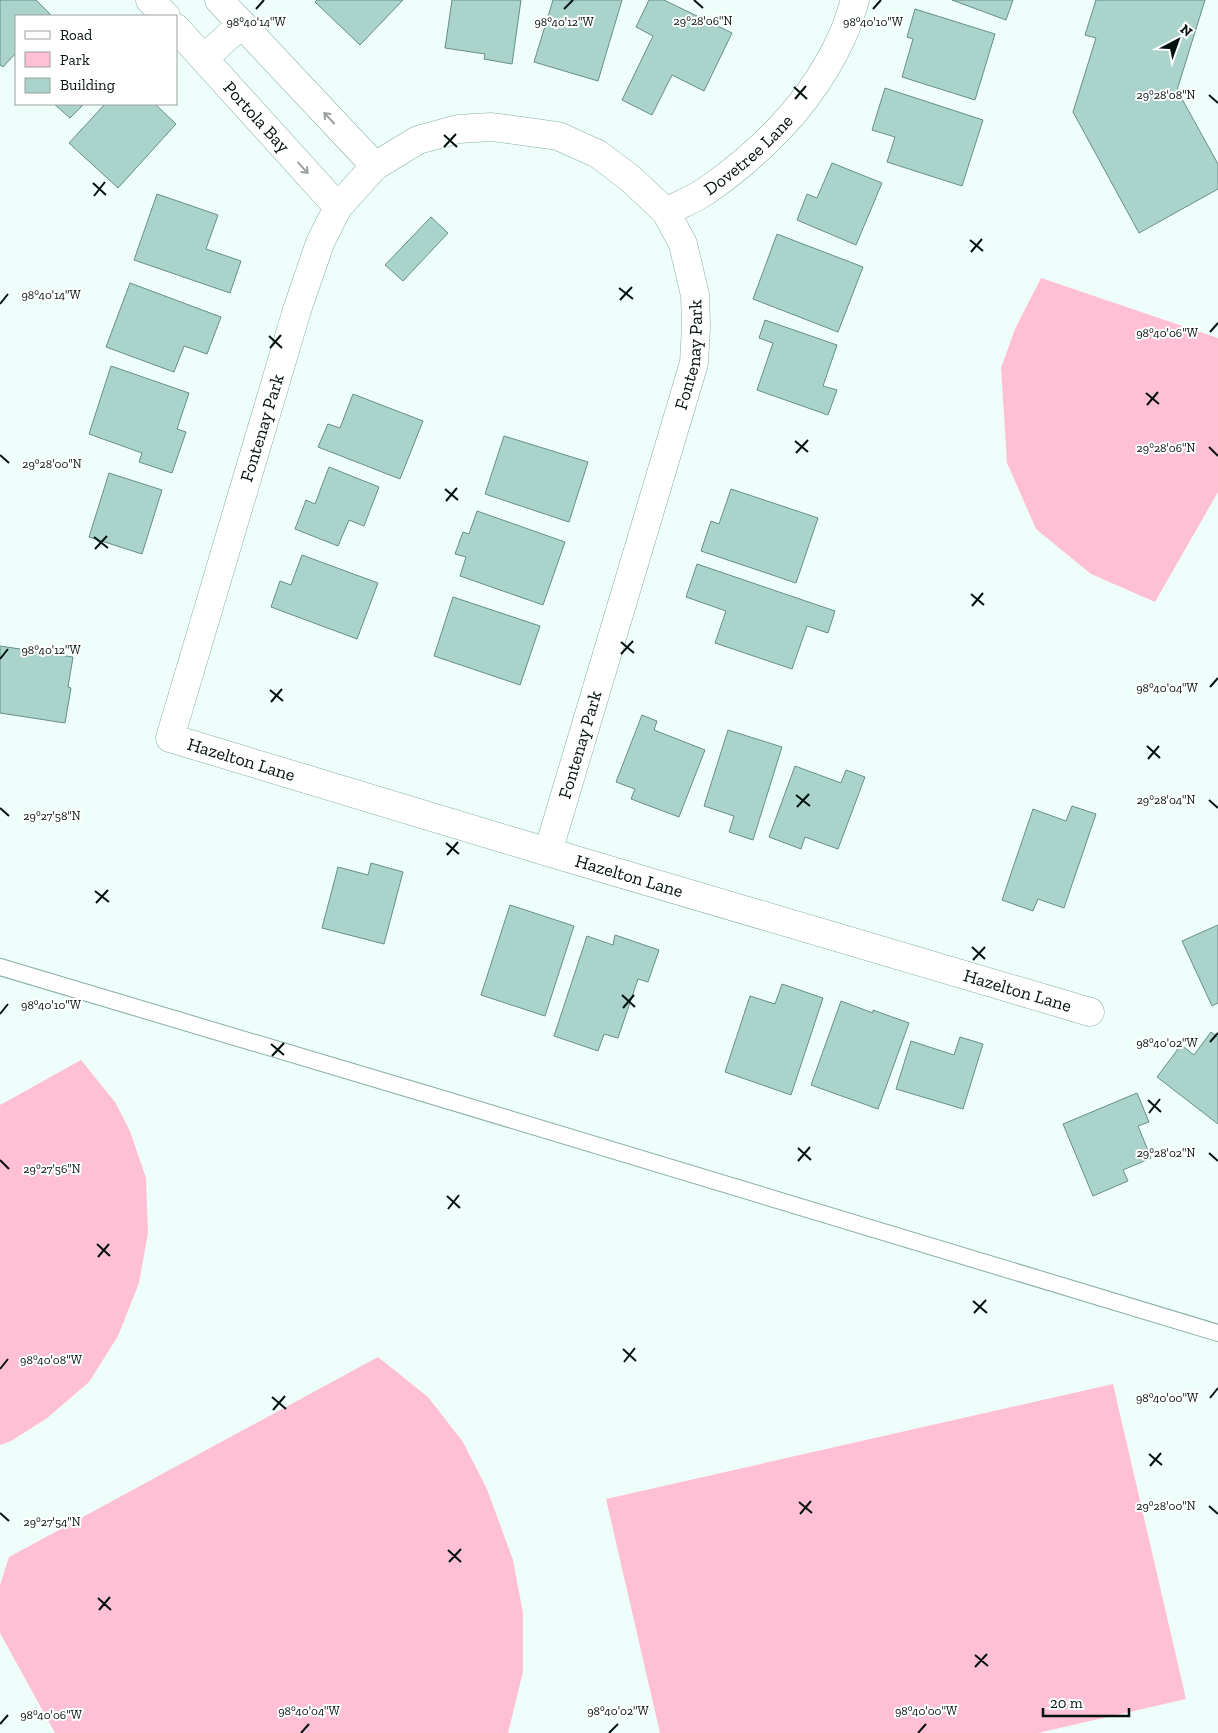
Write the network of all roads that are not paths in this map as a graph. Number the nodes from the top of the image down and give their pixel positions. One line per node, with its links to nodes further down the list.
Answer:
1 (150, 0): 4 (street)
2 (219, 0): 5 (street)
3 (856, 0): 10 (street, Dovetree Lane)
4 (165, 15)
5 (242, 24): 7 (street); 8 (street, one-way to 5)
6 (178, 30): 7 (street, Portola Bay)
7 (204, 58): 9 (street, Portola Bay, one-way to 9)
8 (375, 166): 9 (street, Fontenay Park); 10 (street, Fontenay Park)
9 (338, 206): 11 (street, Fontenay Park)
10 (666, 212): 12 (street, Fontenay Park)
11 (170, 738): 12 (street, Hazelton Lane)
12 (548, 852): 14 (street, Hazelton Lane)
13 (0, 967): 15 (lane)
14 (1090, 1012)
15 (1218, 1333)

